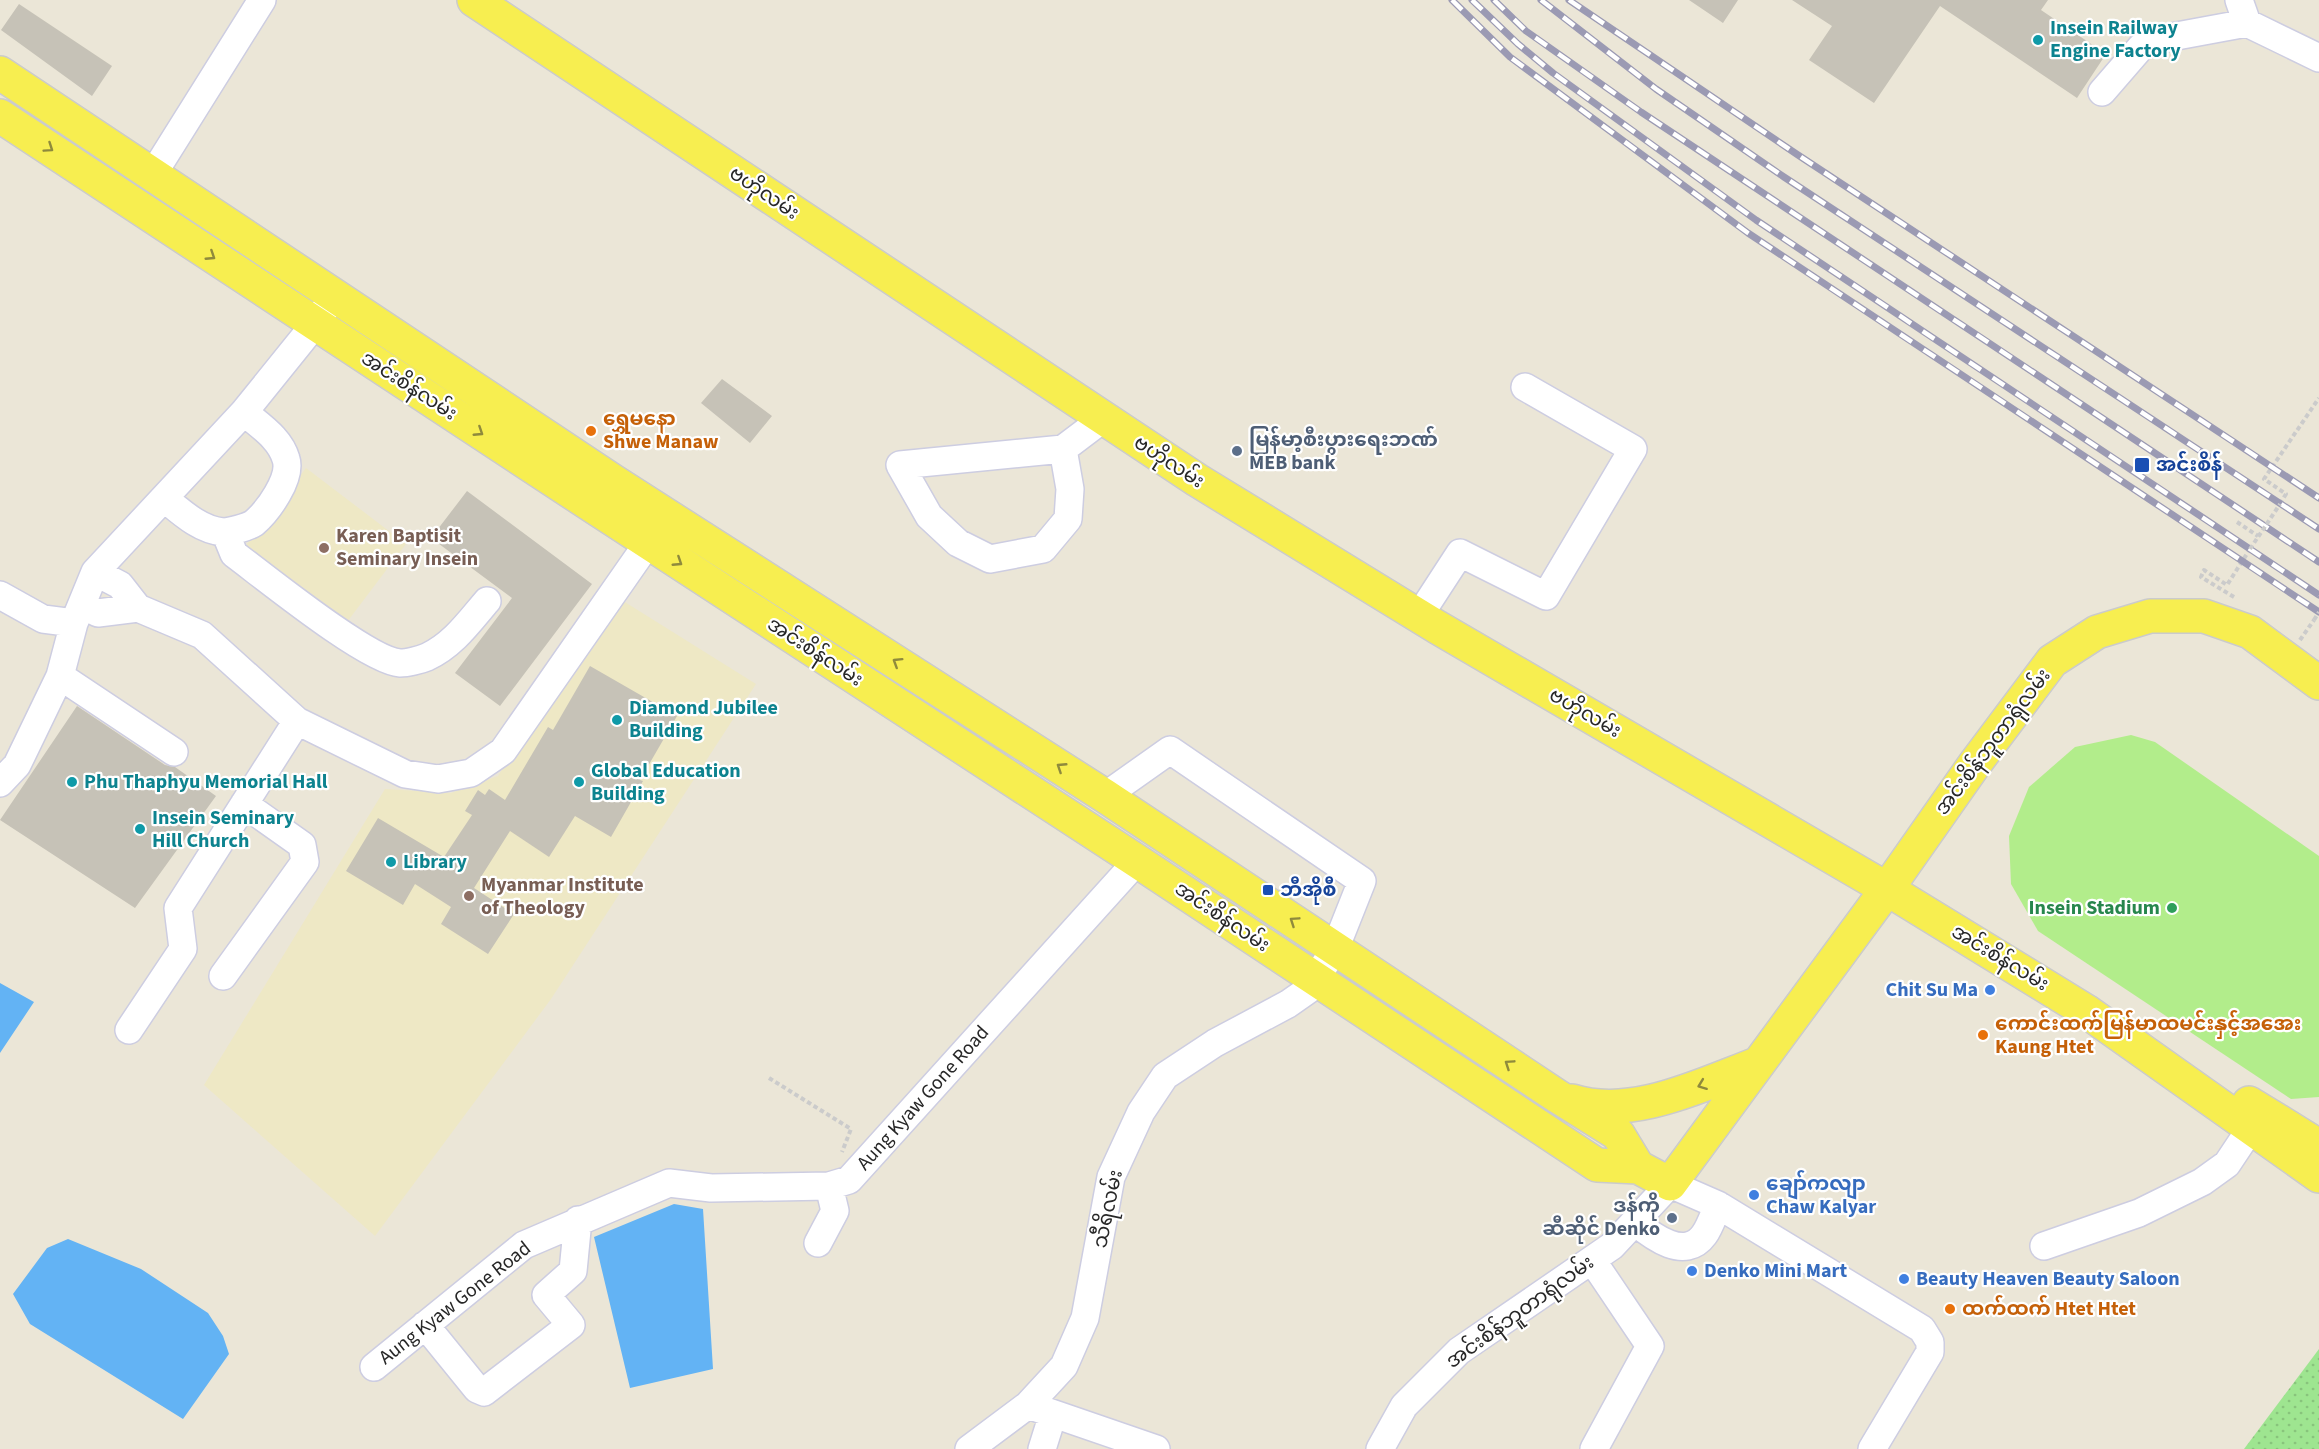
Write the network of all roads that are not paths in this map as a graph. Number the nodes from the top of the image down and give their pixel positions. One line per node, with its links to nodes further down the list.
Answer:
1 (262, 0): 8 (street)
2 (474, 0): 13 (main road, ဗဟိုလမ်း)
3 (2243, 12): 4 (street); 6 (street)
4 (2319, 58)
5 (6, 89): 8 (main road, အင်းစိန်လမ်း)
6 (2102, 92)
7 (0, 116): 10 (main road, အင်းစိန်လမ်း, one-way to 10)
8 (153, 174): 9 (main road, အင်းစိန်လမ်း)
9 (335, 294): 10 (street); 15 (main road, အင်းစိန်လမ်း)
10 (315, 324): 12 (street); 17 (main road, အင်းစိန်လမ်း, one-way to 17)
11 (1525, 387): 26 (street)
12 (244, 412): 16 (street); 18 (street)
13 (1104, 418): 14 (street); 26 (main road, ဗဟိုလမ်း)
14 (1063, 449): 14 (street)
15 (613, 481): 17 (main road); 21 (main road, အင်းစိန်လမ်း)
16 (164, 498): 18 (street); 20 (street)
17 (594, 507): 19 (main road, အင်းစိန်လမ်း)
18 (225, 532): 23 (street)
19 (648, 543): 27 (main road, အင်းစိန်လမ်း, one-way to 27); 30 (street)
20 (95, 572): 24 (street); 25 (street)
21 (781, 589): 27 (main road); 31 (main road, အင်းစိန်လမ်း, one-way to 21)
22 (0, 595): 25 (street)
23 (487, 601)
24 (138, 608): 25 (street); 30 (street)
25 (78, 614): 28 (street)
26 (1419, 616): 38 (main road, ဗဟိုလမ်း)
27 (762, 617): 33 (main road, အင်းစိန်လမ်း)
28 (60, 676): 32 (street); 34 (street)
29 (2319, 683): 38 (main road, အင်းစိန်ဘူတာရုံလမ်း)
30 (297, 721): 36 (street)
31 (990, 722): 33 (main road); 35 (main road, အင်းစိန်လမ်း, one-way to 31)
32 (174, 752)
33 (972, 753): 37 (main road, အင်းစိန်လမ်း)
34 (0, 783)
35 (1105, 796): 39 (main road, အင်းစိန်လမ်း, one-way to 35); 39 (street, သီရိလမ်း)
36 (244, 804): 40 (street); 42 (street)
37 (1137, 861): 41 (main road, အင်းစိန်လမ်း); 51 (street, Aung Kyaw Gone Road)
38 (1887, 889): 43 (main road); 45 (main road, အင်းစိန်လမ်း)
39 (1335, 949): 41 (street, သီရိလမ်း); 44 (main road, အင်းစိန်လမ်း, one-way to 39)
40 (223, 976)
41 (1315, 979): 48 (main road, အင်းစိန်လမ်း); 60 (street, သီရိလမ်း)
42 (129, 1030)
43 (1757, 1064): 44 (main road, အင်းစိန်လမ်း, one-way to 44); 50 (main road)
44 (1557, 1096): 48 (main road, အင်းစိန်လမ်း)
45 (2205, 1097): 46 (main road, အင်းစိန်လမ်း); 47 (main road)
46 (2251, 1128): 49 (main road, အင်းစိန်လမ်း); 56 (street)
47 (2319, 1146)
48 (1638, 1167): 50 (main road, အင်းစိန်လမ်း)
49 (2319, 1176)
50 (1670, 1184): 52 (street); 54 (street, အင်းစိန်ဘူတာရုံလမ်း)
51 (828, 1186): 53 (street, Aung Kyaw Gone Road); 55 (street)
52 (1718, 1205): 54 (street); 66 (street)
53 (578, 1220): 58 (street, Aung Kyaw Gone Road); 58 (street)
54 (1635, 1222): 57 (street, အင်းစိန်ဘူတာရုံလမ်း)
55 (818, 1243)
56 (2044, 1246)
57 (1592, 1260): 64 (street, အင်းစိန်ဘူတာရုံလမ်း); 65 (street)
58 (425, 1324): 59 (street, Aung Kyaw Gone Road)
59 (374, 1366)
60 (1040, 1410): 61 (street, သီရိလမ်း); 62 (street); 63 (street)
61 (969, 1449)
62 (1042, 1449)
63 (1156, 1449)
64 (1380, 1449)
65 (1594, 1449)
66 (1872, 1449)

